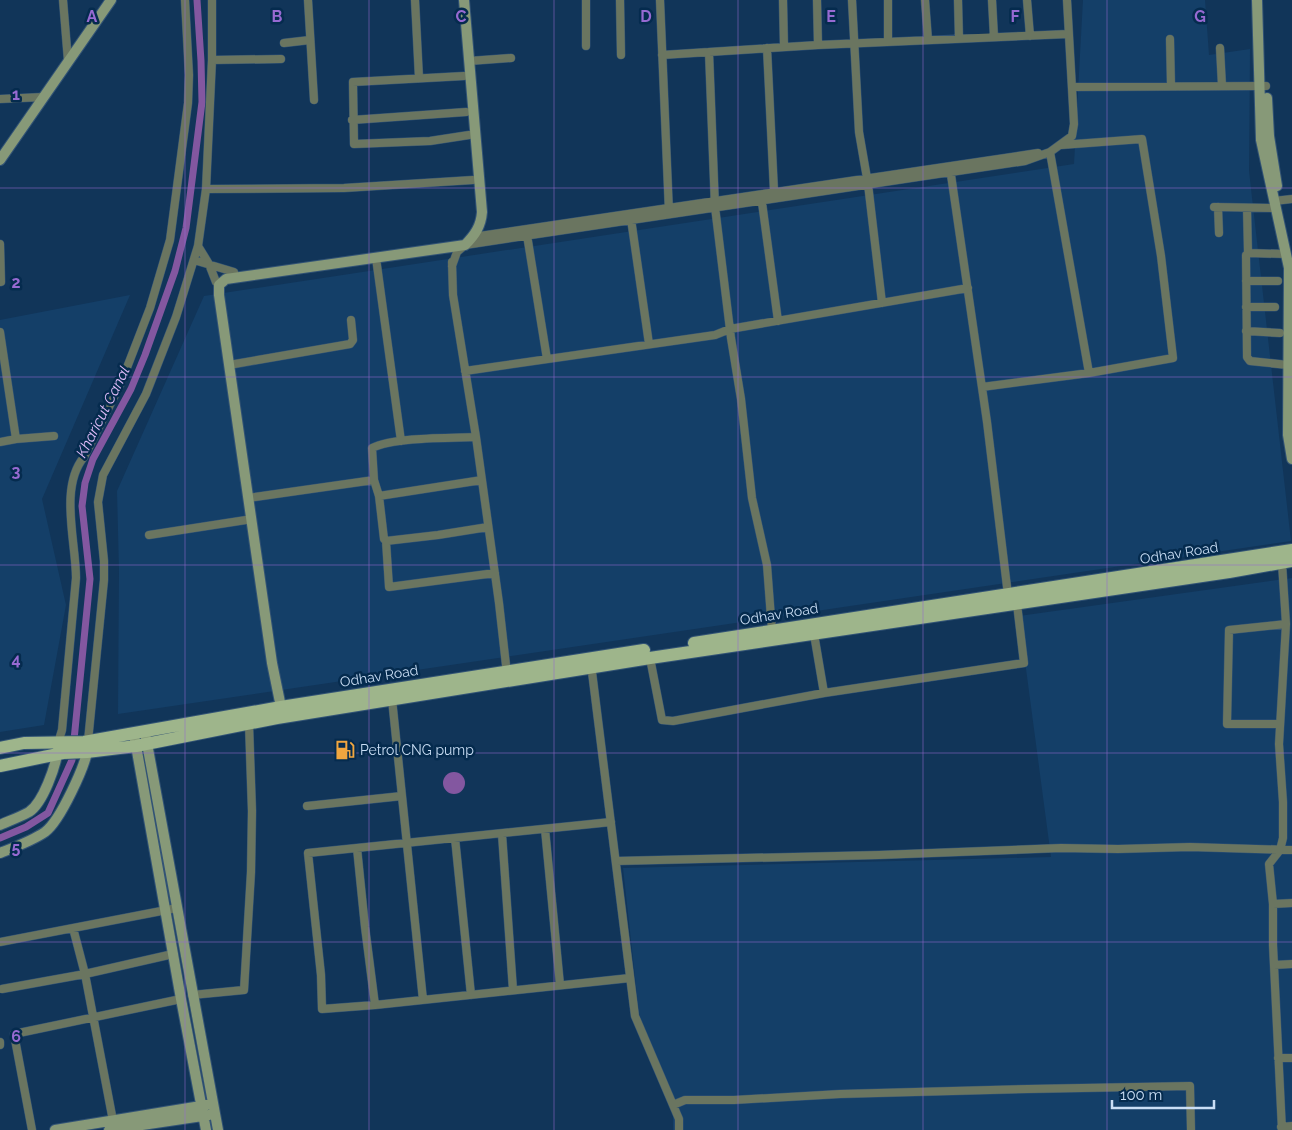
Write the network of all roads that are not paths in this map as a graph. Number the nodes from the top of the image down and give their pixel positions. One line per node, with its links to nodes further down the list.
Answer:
1 (63, 0): 45 (street)
2 (111, 0): 45 (street)
3 (185, 0): 138 (street)
4 (212, 0): 43 (street)
5 (308, 0): 28 (street)
6 (415, 0): 47 (street)
7 (457, 0): 46 (street)
8 (464, 0): 44 (street)
9 (586, 0): 34 (street)
10 (620, 0): 39 (street)
11 (660, 0): 40 (street)
12 (783, 0): 35 (street)
13 (817, 0): 33 (street)
14 (852, 0): 32 (street)
15 (888, 0): 30 (street)
16 (925, 0): 29 (street)
17 (958, 0): 26 (street)
18 (992, 0): 25 (street)
19 (1027, 0): 24 (street)
20 (1066, 0): 23 (street)
21 (1257, 0): 50 (street)
22 (1263, 0): 50 (street)
23 (1068, 34): 24 (street); 51 (street)
24 (1030, 36): 25 (street)
25 (994, 37): 26 (street)
26 (959, 39): 29 (street)
27 (1170, 39): 48 (street)
28 (310, 40): 31 (street); 54 (street)
29 (928, 40): 30 (street)
30 (888, 42): 32 (street)
31 (284, 43)
32 (854, 43): 33 (street); 63 (street)
33 (818, 45): 35 (street)
34 (586, 46)
35 (784, 47): 36 (street)
36 (767, 48): 38 (street); 65 (street)
37 (1220, 48): 49 (street)
38 (709, 52): 40 (street); 69 (street)
39 (621, 55)
40 (662, 55): 71 (street)
41 (510, 58): 44 (street)
42 (281, 59): 43 (street)
43 (212, 60): 64 (street)
44 (468, 61): 73 (street)
45 (68, 62): 52 (street)
46 (464, 76): 47 (street); 55 (street)
47 (418, 78): 56 (street)
48 (1171, 86): 49 (street); 51 (street)
49 (1222, 86): 50 (street)
50 (1263, 86): 68 (street)
51 (1072, 87): 58 (street)
52 (43, 97): 53 (street); 60 (street)
53 (0, 99)
54 (314, 100)
55 (466, 112): 56 (street); 57 (street)
56 (352, 120): 57 (street)
57 (469, 135): 62 (street)
58 (1061, 145): 59 (street); 105 (street)
59 (1050, 152): 61 (street); 105 (street)
60 (0, 160)
61 (950, 168): 63 (street); 90 (street)
62 (473, 180): 64 (street); 73 (street)
63 (867, 181): 65 (street); 66 (street); 91 (street)
64 (206, 189): 79 (street)
65 (774, 191): 66 (street)
66 (761, 196): 69 (street); 95 (street)
67 (1292, 199): 68 (street)
68 (1276, 203): 70 (street); 81 (street)
69 (715, 204): 71 (street); 96 (street)
70 (1247, 208): 74 (street); 80 (street)
71 (669, 210): 72 (street); 76 (street)
72 (631, 219): 75 (street); 100 (street)
73 (479, 222): 76 (street); 77 (street)
74 (1219, 233)
75 (527, 235): 76 (street); 101 (street)
76 (486, 238): 77 (street)
77 (464, 242): 82 (street); 85 (street); 104 (street)
78 (0, 244): 88 (street)
79 (198, 246): 83 (street); 84 (street)
80 (1248, 253): 81 (street); 86 (street)
81 (1289, 255): 103 (street)
82 (376, 258): 85 (street); 110 (street)
83 (194, 260): 84 (street); 136 (street)
84 (209, 264): 85 (street); 89 (street)
85 (235, 275): 89 (street)
86 (1246, 281): 87 (street); 92 (street)
87 (1278, 281)
88 (0, 282)
89 (218, 284): 102 (street); 117 (street)
90 (968, 288): 91 (street); 106 (street)
91 (882, 303): 95 (street)
92 (1246, 306): 93 (street); 97 (street)
93 (1275, 306)
94 (351, 320): 102 (street)
95 (778, 321): 96 (street)
96 (730, 329): 100 (street); 125 (street)
97 (1246, 331): 99 (street); 103 (street)
98 (0, 332): 109 (street)
99 (1280, 332)
100 (648, 344): 101 (street)
101 (547, 359): 104 (street)
102 (229, 365): 116 (street)
103 (1288, 365): 112 (street)
104 (465, 371): 108 (street)
105 (1089, 374): 106 (street)
106 (982, 387): 123 (street)
107 (54, 436): 109 (street)
108 (476, 437): 110 (street); 114 (street)
109 (16, 439): 111 (street)
110 (401, 441): 113 (street)
111 (0, 442)
112 (1292, 459)
113 (374, 480): 115 (street); 116 (street)
114 (482, 480): 115 (street); 118 (street)
115 (379, 496): 120 (street)
116 (248, 498): 132 (street)
117 (246, 520): 119 (street); 132 (street)
118 (488, 528): 120 (street); 122 (street)
119 (149, 535)
120 (386, 541): 122 (street)
121 (1288, 554): 123 (main road, Odhav Road); 124 (street)
122 (495, 573): 129 (street)
123 (1013, 599): 125 (main road, Odhav Road); 126 (main road, Odhav Road); 130 (street)
124 (1286, 624): 134 (street); 134 (street)
125 (772, 631): 128 (main road, Odhav Road)
126 (814, 634): 127 (main road, Odhav Road); 130 (street)
127 (650, 658): 128 (main road, Odhav Road); 130 (street)
128 (591, 663): 129 (main road, Odhav Road); 142 (street)
129 (507, 676): 131 (main road, Odhav Road); 132 (main road, Odhav Road)
130 (824, 693)
131 (392, 699): 132 (main road, Odhav Road); 140 (street)
132 (279, 712): 133 (main road, Odhav Road); 135 (main road, Odhav Road)
133 (250, 724): 135 (main road, Odhav Road); 167 (street)
134 (1280, 724): 149 (street)
135 (140, 739): 136 (main road, Odhav Road); 155 (street); 156 (street)
136 (86, 745): 138 (main road, Odhav Road); 151 (street)
137 (0, 748): 138 (main road)
138 (61, 748): 139 (main road); 143 (street)
139 (0, 766)
140 (402, 796): 141 (street); 147 (street)
141 (307, 806)
142 (611, 822): 144 (street); 152 (street)
143 (0, 825)
144 (545, 829): 145 (street); 164 (street)
145 (502, 834): 146 (street); 166 (street)
146 (455, 838): 147 (street); 168 (street)
147 (406, 843): 148 (street); 170 (street)
148 (357, 848): 171 (street); 171 (street)
149 (1280, 850): 150 (street); 152 (street); 154 (street)
150 (1292, 850)
151 (0, 853)
152 (616, 861): 163 (street)
153 (1292, 903): 154 (street)
154 (1273, 904): 161 (street)
155 (177, 908): 156 (street); 167 (street)
156 (165, 910): 157 (street); 159 (street)
157 (73, 928): 158 (street); 162 (street)
158 (0, 942)
159 (173, 954): 162 (street); 169 (street)
160 (1292, 964): 161 (street)
161 (1274, 965): 173 (street)
162 (85, 974): 165 (street); 172 (street)
163 (630, 978): 164 (street); 176 (street)
164 (560, 985): 166 (street)
165 (2, 990)
166 (513, 990): 168 (street)
167 (192, 994): 175 (street)
168 (471, 995): 170 (street)
169 (181, 999): 172 (street); 177 (street)
170 (423, 1000): 171 (street)
171 (375, 1005)
172 (94, 1016): 180 (street); 182 (street)
173 (1278, 1058): 174 (street); 181 (street)
174 (1292, 1058)
175 (213, 1104): 177 (street); 178 (street)
176 (673, 1105): 186 (street); 187 (street)
177 (202, 1111): 178 (street); 180 (street); 184 (street)
178 (215, 1114): 185 (street)
179 (1292, 1126): 181 (street)
180 (113, 1127): 183 (street)
181 (1281, 1128)
182 (32, 1130)
183 (55, 1130)
184 (206, 1130)
185 (218, 1130)
186 (679, 1130)
187 (1191, 1130)

